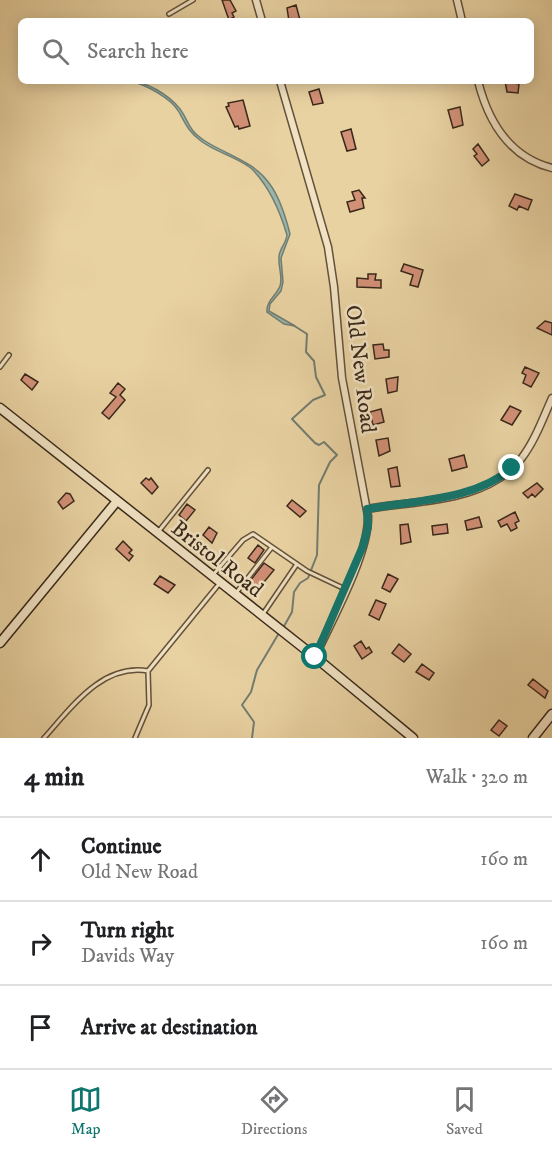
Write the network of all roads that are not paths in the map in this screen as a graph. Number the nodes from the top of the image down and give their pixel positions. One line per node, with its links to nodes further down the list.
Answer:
1 (193, 0): 4 (lane)
2 (256, 0): 5 (street)
3 (457, 0): 6 (street)
4 (169, 14)
5 (261, 18)
6 (461, 18)
7 (281, 84): 16 (street, Old New Road)
8 (479, 84): 9 (street)
9 (552, 168)
10 (9, 355): 11 (lane)
11 (0, 367)
12 (552, 398): 16 (street)
13 (0, 408): 15 (main road, Bristol Road)
14 (208, 470): 17 (lane)
15 (117, 501): 17 (main road, Bristol Road); 25 (main road)
16 (367, 509): 22 (street, Old New Road)
17 (157, 533): 20 (main road, Bristol Road)
18 (272, 547): 19 (lane); 20 (lane); 23 (lane)
19 (297, 564): 22 (lane); 24 (lane)
20 (212, 576): 21 (main road, Bristol Road)
21 (220, 583): 23 (main road, Bristol Road); 27 (lane)
22 (345, 590): 26 (street, Old New Road)
23 (235, 594): 24 (main road, Bristol Road)
24 (262, 615): 26 (main road, Bristol Road)
25 (0, 643)
26 (315, 657): 31 (main road, Bristol Road)
27 (148, 671): 29 (lane); 30 (lane)
28 (552, 714): 32 (main road)
29 (44, 738)
30 (135, 738)
31 (413, 738)
32 (534, 738)

